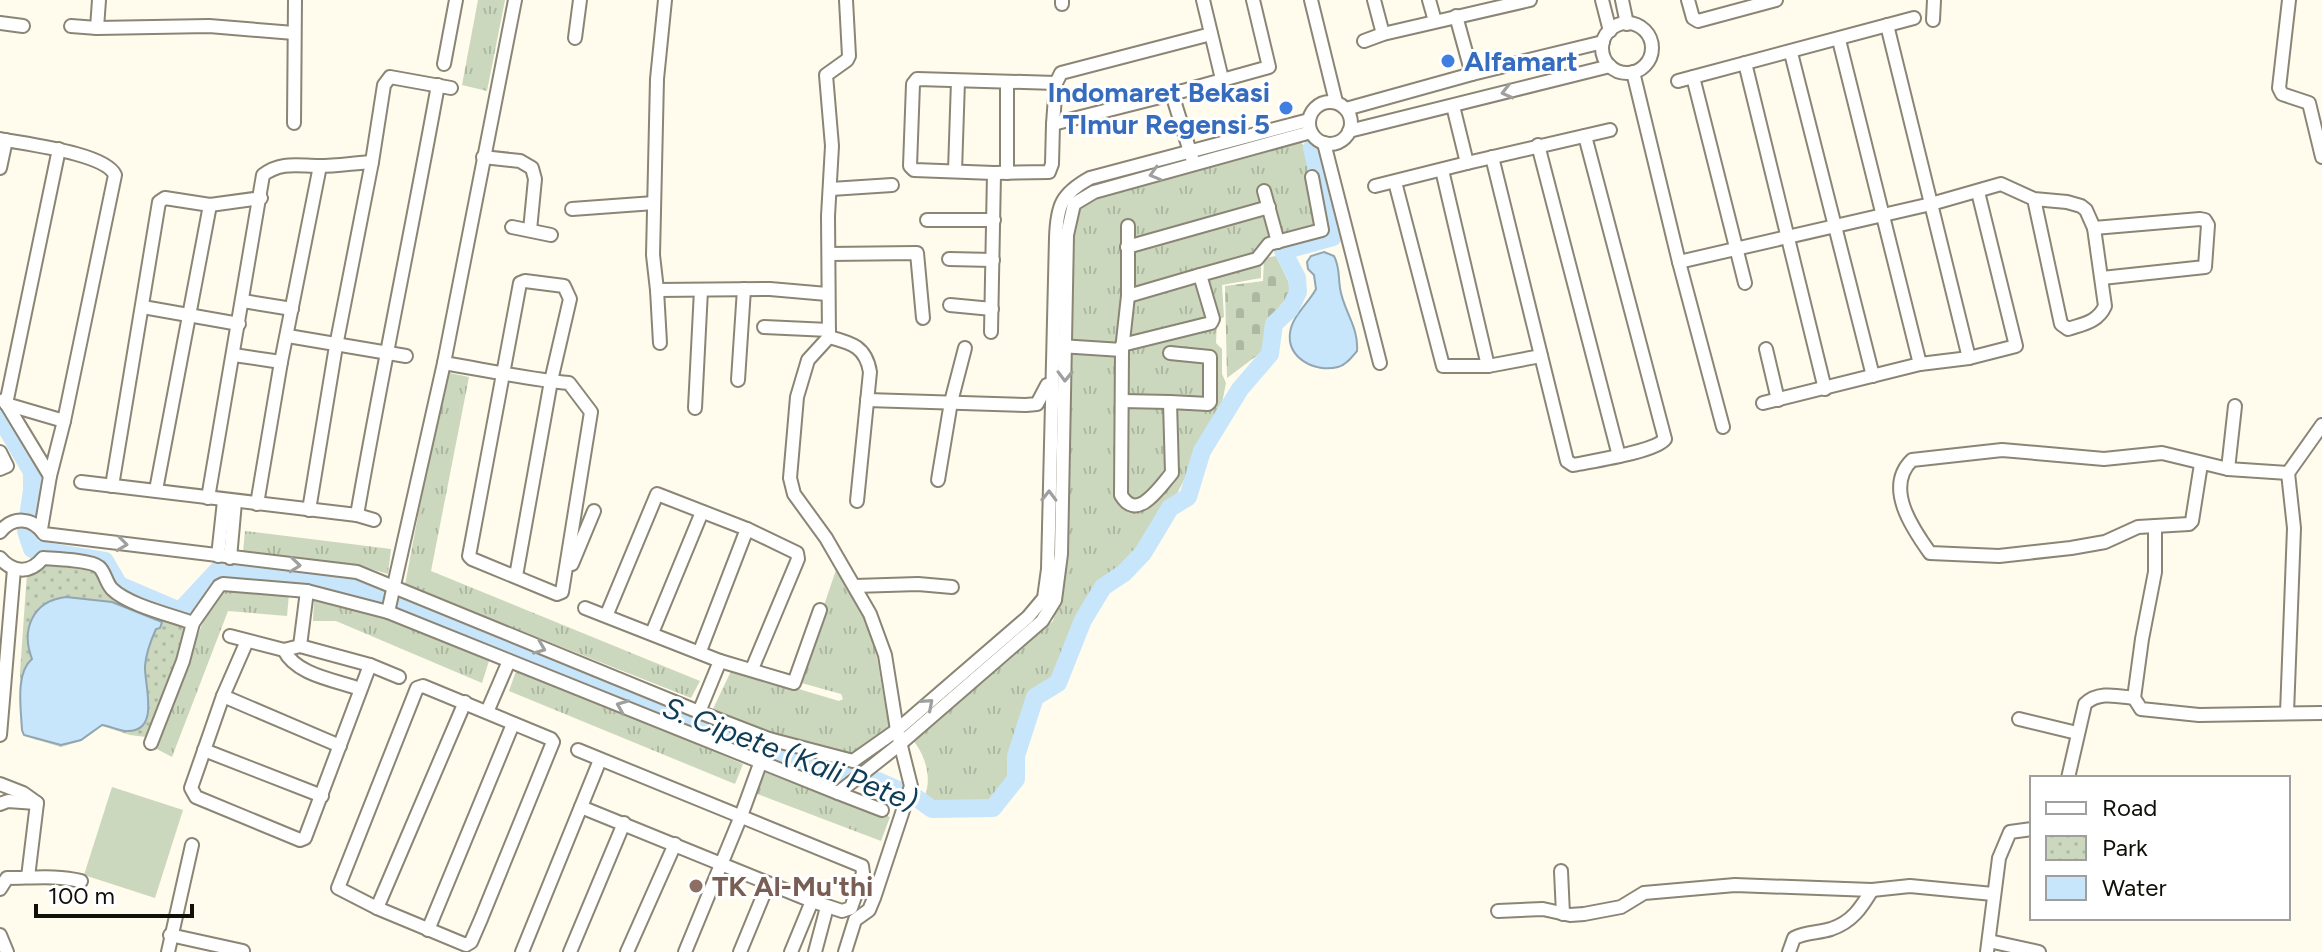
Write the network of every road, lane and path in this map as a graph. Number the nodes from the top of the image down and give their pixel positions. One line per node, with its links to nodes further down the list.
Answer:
1 (99, 0): 31 (street)
2 (295, 0): 32 (street)
3 (456, 0): 41 (street)
4 (515, 0): 67 (street)
5 (580, 0): 36 (street)
6 (665, 0): 87 (street)
7 (846, 0): 82 (street)
8 (1203, 0): 33 (street)
9 (1253, 0): 46 (street)
10 (1311, 0): 54 (street)
11 (1374, 0): 34 (street)
12 (1429, 0): 25 (street)
13 (1530, 0): 20 (street)
14 (1602, 0): 35 (street)
15 (1622, 0): 27 (street)
16 (1688, 0): 21 (street)
17 (1776, 0): 21 (street)
18 (1934, 0): 24 (street)
19 (2289, 0): 59 (street)
20 (1491, 5): 22 (street)
21 (1740, 5)
22 (1456, 16): 25 (street); 44 (street)
23 (1914, 18): 28 (street)
24 (1933, 20)
25 (1435, 21): 34 (street)
26 (0, 23): 29 (street)
27 (1627, 24): 35 (street); 43 (street)
28 (1887, 25): 37 (street); 88 (street)
29 (23, 26)
30 (71, 26): 31 (street)
31 (97, 28): 32 (street)
32 (294, 33): 56 (street)
33 (1211, 34): 46 (street); 50 (street)
34 (1383, 34): 38 (street)
35 (1607, 36): 42 (street); 44 (street)
36 (575, 38)
37 (1839, 40): 39 (street); 92 (street)
38 (1364, 41)
39 (1791, 53): 40 (street); 95 (street)
40 (1745, 63): 45 (street); 101 (street)
41 (444, 64)
42 (1610, 66): 43 (street); 55 (street, one-way to 55)
43 (1633, 72): 108 (street)
44 (1472, 74): 54 (street)
45 (1693, 77): 48 (street); 104 (street)
46 (1222, 79): 53 (street)
47 (958, 81): 49 (street); 76 (street); 76 (street)
48 (1678, 81)
49 (1007, 82): 50 (street); 77 (street)
50 (1056, 83): 57 (street)
51 (438, 85): 52 (street); 71 (street); 136 (street)
52 (451, 88)
53 (1172, 94): 57 (street); 68 (street)
54 (1341, 106): 58 (street); 61 (street)
55 (1453, 106): 61 (street); 72 (street)
56 (294, 123)
57 (1053, 124): 77 (street)
58 (1310, 126): 64 (street); 68 (street)
59 (2319, 128): 70 (street)
60 (1610, 130): 62 (street)
61 (1349, 131): 64 (street)
62 (1585, 136): 65 (street); 165 (street)
63 (3, 140): 66 (street); 74 (street)
64 (1324, 143): 143 (street)
65 (1538, 145): 69 (street); 165 (street)
66 (59, 149): 152 (street); 161 (street)
67 (483, 157): 99 (street); 142 (street)
68 (1192, 157): 131 (street)
69 (1492, 157): 72 (street); 139 (street)
70 (2322, 157)
71 (372, 162): 73 (street); 130 (street)
72 (1467, 163): 75 (street)
73 (320, 166): 85 (street); 120 (street)
74 (0, 168)
75 (1442, 170): 79 (street); 145 (street)
76 (955, 171): 77 (street)
77 (1001, 173): 94 (street)
78 (1312, 177): 102 (street)
79 (1395, 182): 81 (street); 145 (street)
80 (892, 185): 82 (street)
81 (1375, 186)
82 (831, 189): 105 (street)
83 (1264, 191): 90 (street)
84 (1978, 192): 86 (street); 88 (street); 140 (street)
85 (261, 198): 89 (street); 117 (street)
86 (2034, 199): 98 (street); 110 (street)
87 (654, 203): 91 (street); 113 (street)
88 (1931, 204): 92 (street); 140 (street)
89 (210, 205): 119 (street); 122 (street)
90 (1269, 207): 102 (street); 103 (street)
91 (572, 209)
92 (1884, 215): 95 (street); 144 (street)
93 (927, 220): 94 (street)
94 (994, 220): 107 (street)
95 (1835, 225): 101 (street); 148 (street)
96 (1128, 226): 103 (street)
97 (512, 227): 99 (street)
98 (2094, 228): 110 (street); 110 (street)
99 (530, 230): 100 (street)
100 (551, 235)
101 (1786, 239): 104 (street); 151 (street)
102 (1278, 242): 109 (street)
103 (1127, 247): 116 (street)
104 (1737, 248): 108 (street); 111 (street)
105 (829, 254): 115 (street); 123 (street)
106 (949, 259): 107 (street)
107 (993, 260): 121 (street)
108 (1679, 262): 163 (street)
109 (1200, 275): 116 (street); 133 (street)
110 (2102, 278)
111 (1745, 283)
112 (744, 289): 114 (street); 115 (street); 149 (street)
113 (657, 290): 114 (street); 129 (street)
114 (701, 290): 160 (street)
115 (827, 294): 127 (street)
116 (1128, 296): 133 (street)
117 (243, 301): 120 (street); 124 (street)
118 (950, 305): 121 (street)
119 (143, 307): 122 (street); 173 (street)
120 (292, 309): 128 (street)
121 (992, 309): 126 (street)
122 (188, 315): 124 (street); 174 (street)
123 (923, 318)
124 (239, 324): 137 (street)
125 (764, 327): 127 (street)
126 (991, 332)
127 (829, 333): 153 (street); 194 (street)
128 (288, 336): 130 (street); 141 (street)
129 (660, 343)
130 (336, 346): 136 (street); 179 (street)
131 (1059, 346): 133 (street); 147 (street); 191 (street, one-way to 191)
132 (965, 348): 156 (street)
133 (1122, 348): 155 (street)
134 (1766, 349): 154 (street)
135 (1170, 353): 157 (street)
136 (385, 354): 138 (street); 182 (street)
137 (234, 355): 141 (street); 175 (street)
138 (406, 356)
139 (1541, 356): 145 (street); 165 (street)
140 (1969, 358): 144 (street)
141 (281, 362): 178 (street)
142 (444, 363): 146 (street); 196 (street)
143 (1380, 363)
144 (1920, 364): 148 (street)
145 (1488, 366)
146 (501, 373): 150 (street); 150 (street); 192 (street)
147 (1052, 374): 156 (street); 191 (street, one-way to 147)
148 (1873, 376): 151 (street)
149 (738, 380)
150 (551, 381): 192 (street); 193 (street)
151 (1825, 389): 154 (street)
152 (3, 399): 161 (street); 170 (street)
153 (867, 400): 156 (street); 177 (street)
154 (1778, 400): 158 (street)
155 (1122, 401): 157 (street); 157 (street)
156 (951, 402): 171 (street)
157 (1170, 402)
158 (1763, 403)
159 (2235, 406): 168 (street)
160 (695, 408)
161 (64, 421): 170 (street)
162 (2322, 425): 169 (street)
163 (1723, 427)
164 (0, 452): 167 (street)
165 (1619, 456)
166 (2201, 464): 168 (street); 185 (street); 185 (street)
167 (0, 469)
168 (2228, 469): 169 (street)
169 (2288, 473): 220 (street)
170 (50, 476): 184 (street)
171 (938, 480)
172 (81, 482): 173 (street)
173 (112, 486): 174 (street)
174 (156, 490): 175 (street)
175 (208, 498): 176 (street)
176 (230, 501): 178 (street); 188 (street)
177 (857, 501)
178 (257, 504): 179 (street)
179 (309, 510): 182 (street)
180 (594, 511): 193 (street)
181 (702, 512): 186 (street); 201 (street); 203 (street)
182 (357, 515): 183 (street)
183 (374, 520)
184 (31, 524): 187 (street); 188 (street, one-way to 188)
185 (2155, 526): 216 (street)
186 (747, 529): 208 (street); 212 (street)
187 (0, 532)
188 (224, 557): 196 (street, one-way to 196)
189 (0, 558): 190 (street)
190 (18, 569): 202 (street); 226 (street)
191 (1054, 569): 224 (street, one-way to 191); 228 (street)
192 (516, 576): 193 (street)
193 (564, 585)
194 (855, 586): 195 (street); 224 (street)
195 (952, 587)
196 (394, 589): 199 (street); 219 (street, one-way to 219)
197 (307, 591): 199 (street); 202 (street); 206 (street)
198 (585, 608): 201 (street)
199 (389, 610): 209 (street)
200 (820, 610): 212 (street)
201 (607, 614): 203 (street)
202 (193, 623): 227 (street)
203 (652, 633): 208 (street)
204 (230, 636): 205 (street)
205 (247, 641): 207 (street); 215 (street)
206 (300, 646): 207 (street); 211 (street)
207 (284, 650): 214 (street)
208 (700, 651): 210 (street)
209 (509, 661): 218 (street); 230 (street, one-way to 209)
210 (720, 661): 212 (street); 219 (street)
211 (370, 665): 213 (street); 214 (street)
212 (752, 669)
213 (399, 677)
214 (360, 689): 229 (street)
215 (223, 696): 229 (street); 231 (street)
216 (2134, 698): 220 (street); 225 (street)
217 (465, 702): 218 (street); 257 (street); 257 (street)
218 (487, 712): 223 (street)
219 (699, 712): 230 (street)
220 (2287, 713): 221 (street)
221 (2322, 713)
222 (2019, 719): 225 (street)
223 (513, 724): 260 (street); 260 (street)
224 (897, 730): 228 (street); 230 (street)
225 (2077, 733): 234 (street)
226 (0, 735)
227 (151, 743)
228 (900, 744): 236 (street); 274 (street)
229 (340, 746): 237 (street)
230 (764, 749): 236 (street); 242 (street)
231 (204, 750): 237 (street); 237 (street)
232 (578, 750): 233 (street)
233 (600, 760): 240 (street); 242 (street)
234 (2068, 776)
235 (0, 784): 238 (street)
236 (843, 788): 241 (street)
237 (322, 796)
238 (37, 803): 239 (street); 249 (street)
239 (0, 804)
240 (581, 807): 243 (street); 267 (street)
241 (882, 810)
242 (741, 816): 247 (street); 256 (street)
243 (624, 823): 245 (street); 268 (street)
244 (2030, 829): 254 (street)
245 (675, 844): 247 (street); 269 (street)
246 (192, 845): 262 (street)
247 (720, 863): 252 (street); 270 (street)
248 (1561, 871): 259 (street)
249 (28, 877): 250 (street); 251 (street)
250 (2, 881)
251 (81, 881)
252 (768, 884): 255 (street); 271 (street)
253 (1872, 890): 254 (street); 259 (street); 275 (street)
254 (1993, 894): 263 (street)
255 (812, 901): 256 (street); 272 (street)
256 (827, 907): 273 (street)
257 (377, 908): 260 (street)
258 (1498, 911): 259 (street)
259 (1563, 914)
260 (428, 930)
261 (0, 935): 265 (street)
262 (170, 935): 264 (street); 266 (street)
263 (1988, 947): 276 (street)
264 (243, 951)
265 (7, 952)
266 (168, 952)
267 (522, 952)
268 (570, 952)
269 (627, 952)
270 (685, 952)
271 (740, 952)
272 (791, 952)
273 (815, 952)
274 (845, 952)
275 (1789, 952)
276 (2039, 952)

